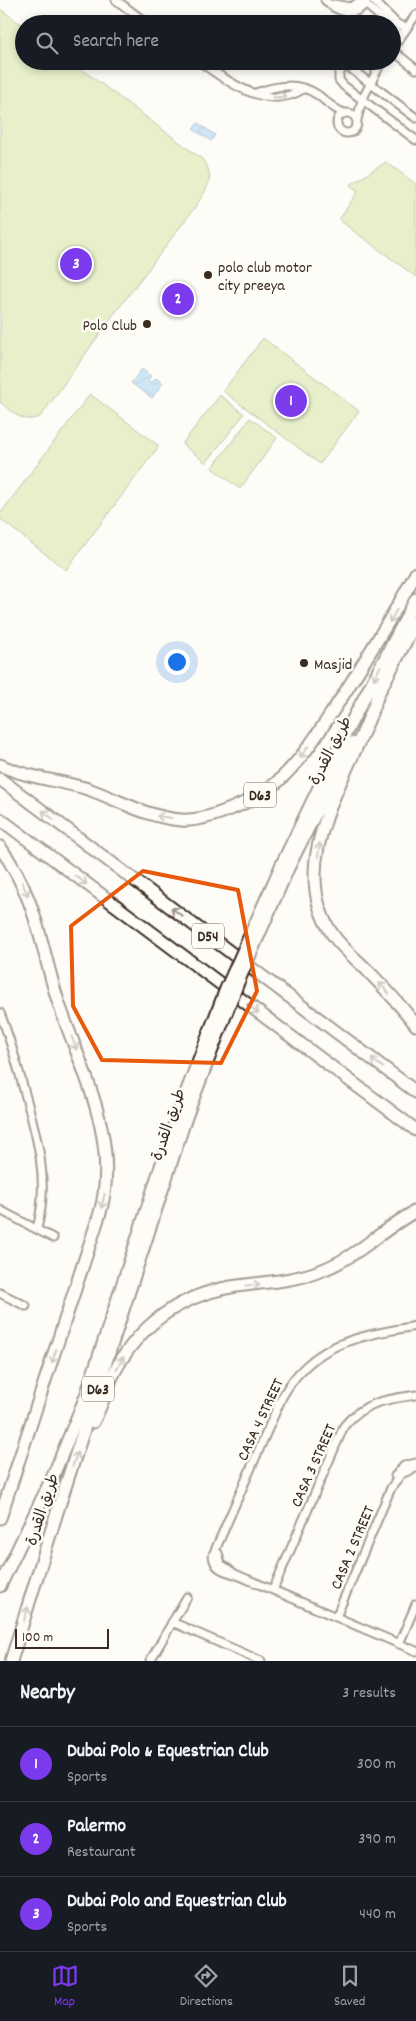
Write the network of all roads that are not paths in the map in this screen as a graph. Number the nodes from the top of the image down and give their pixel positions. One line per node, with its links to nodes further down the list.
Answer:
1 (116, 0): 6 (street)
2 (373, 0): 5 (street)
3 (326, 1): 4 (street)
4 (365, 1): 5 (street)
5 (382, 14)
6 (136, 15)
7 (415, 21): 9 (street)
8 (401, 26): 9 (street)
9 (406, 28): 10 (street)
10 (401, 36)
11 (401, 56): 12 (street)
12 (416, 69)
13 (211, 70): 19 (street)
14 (341, 70): 20 (street)
15 (353, 70): 17 (street)
16 (377, 70): 17 (street)
17 (370, 83): 20 (street); 23 (street)
18 (303, 90): 19 (street); 19 (street, one-way to 18); 21 (street)
19 (256, 93)
20 (362, 100): 22 (street); 24 (street); 26 (street)
21 (328, 105): 22 (street); 25 (street)
22 (347, 113): 24 (street); 25 (street)
23 (416, 118)
24 (357, 120): 25 (street)
25 (337, 122)
26 (416, 140)
27 (416, 573): 31 (main road, طريق القدرة / D63, one-way to 31)
28 (416, 599): 35 (main road, طريق القدرة / D63, one-way to 35)
29 (416, 622): 30 (main road, طريق القدرة / D63)
30 (379, 691): 35 (main road, طريق القدرة / D63); 37 (main road, one-way to 30)
31 (0, 765)
32 (0, 779): 38 (main road, D54, one-way to 32)
33 (0, 819): 40 (main road, D54, one-way to 40)
34 (0, 847): 53 (main road, one-way to 53)
35 (285, 865): 39 (main road, طريق القدرة / D63, bridge)
36 (0, 1014): 43 (street)
37 (416, 1025)
38 (416, 1092)
39 (182, 1116): 49 (main road, طريق القدرة / D63); 54 (main road, طريق القدرة / D63)
40 (416, 1130)
41 (0, 1210): 43 (street)
42 (416, 1211): 49 (main road, one-way to 42)
43 (37, 1228): 44 (street)
44 (53, 1238)
45 (0, 1293): 46 (street)
46 (26, 1306)
47 (416, 1326): 55 (street, CASA 4 STREET)
48 (416, 1395): 55 (street, CASA 3 STREET)
49 (82, 1438): 62 (main road, طريق القدرة / D63, one-way to 49)
50 (416, 1463): 52 (street, CASA 2 STREET)
51 (416, 1468): 52 (street, CASA 2 STREET)
52 (391, 1488): 58 (street, CASA 2 STREET)
53 (0, 1518)
54 (0, 1586)
55 (273, 1590): 58 (street, CASA 4 STREET)
56 (187, 1597): 59 (street)
57 (416, 1605): 60 (street)
58 (336, 1617): 60 (street, CASA 4 STREET)
59 (172, 1622): 63 (street); 64 (street)
60 (399, 1644): 61 (street, CASA 4 STREET)
61 (416, 1651)
62 (11, 1661)
63 (150, 1661)
64 (261, 1661)

